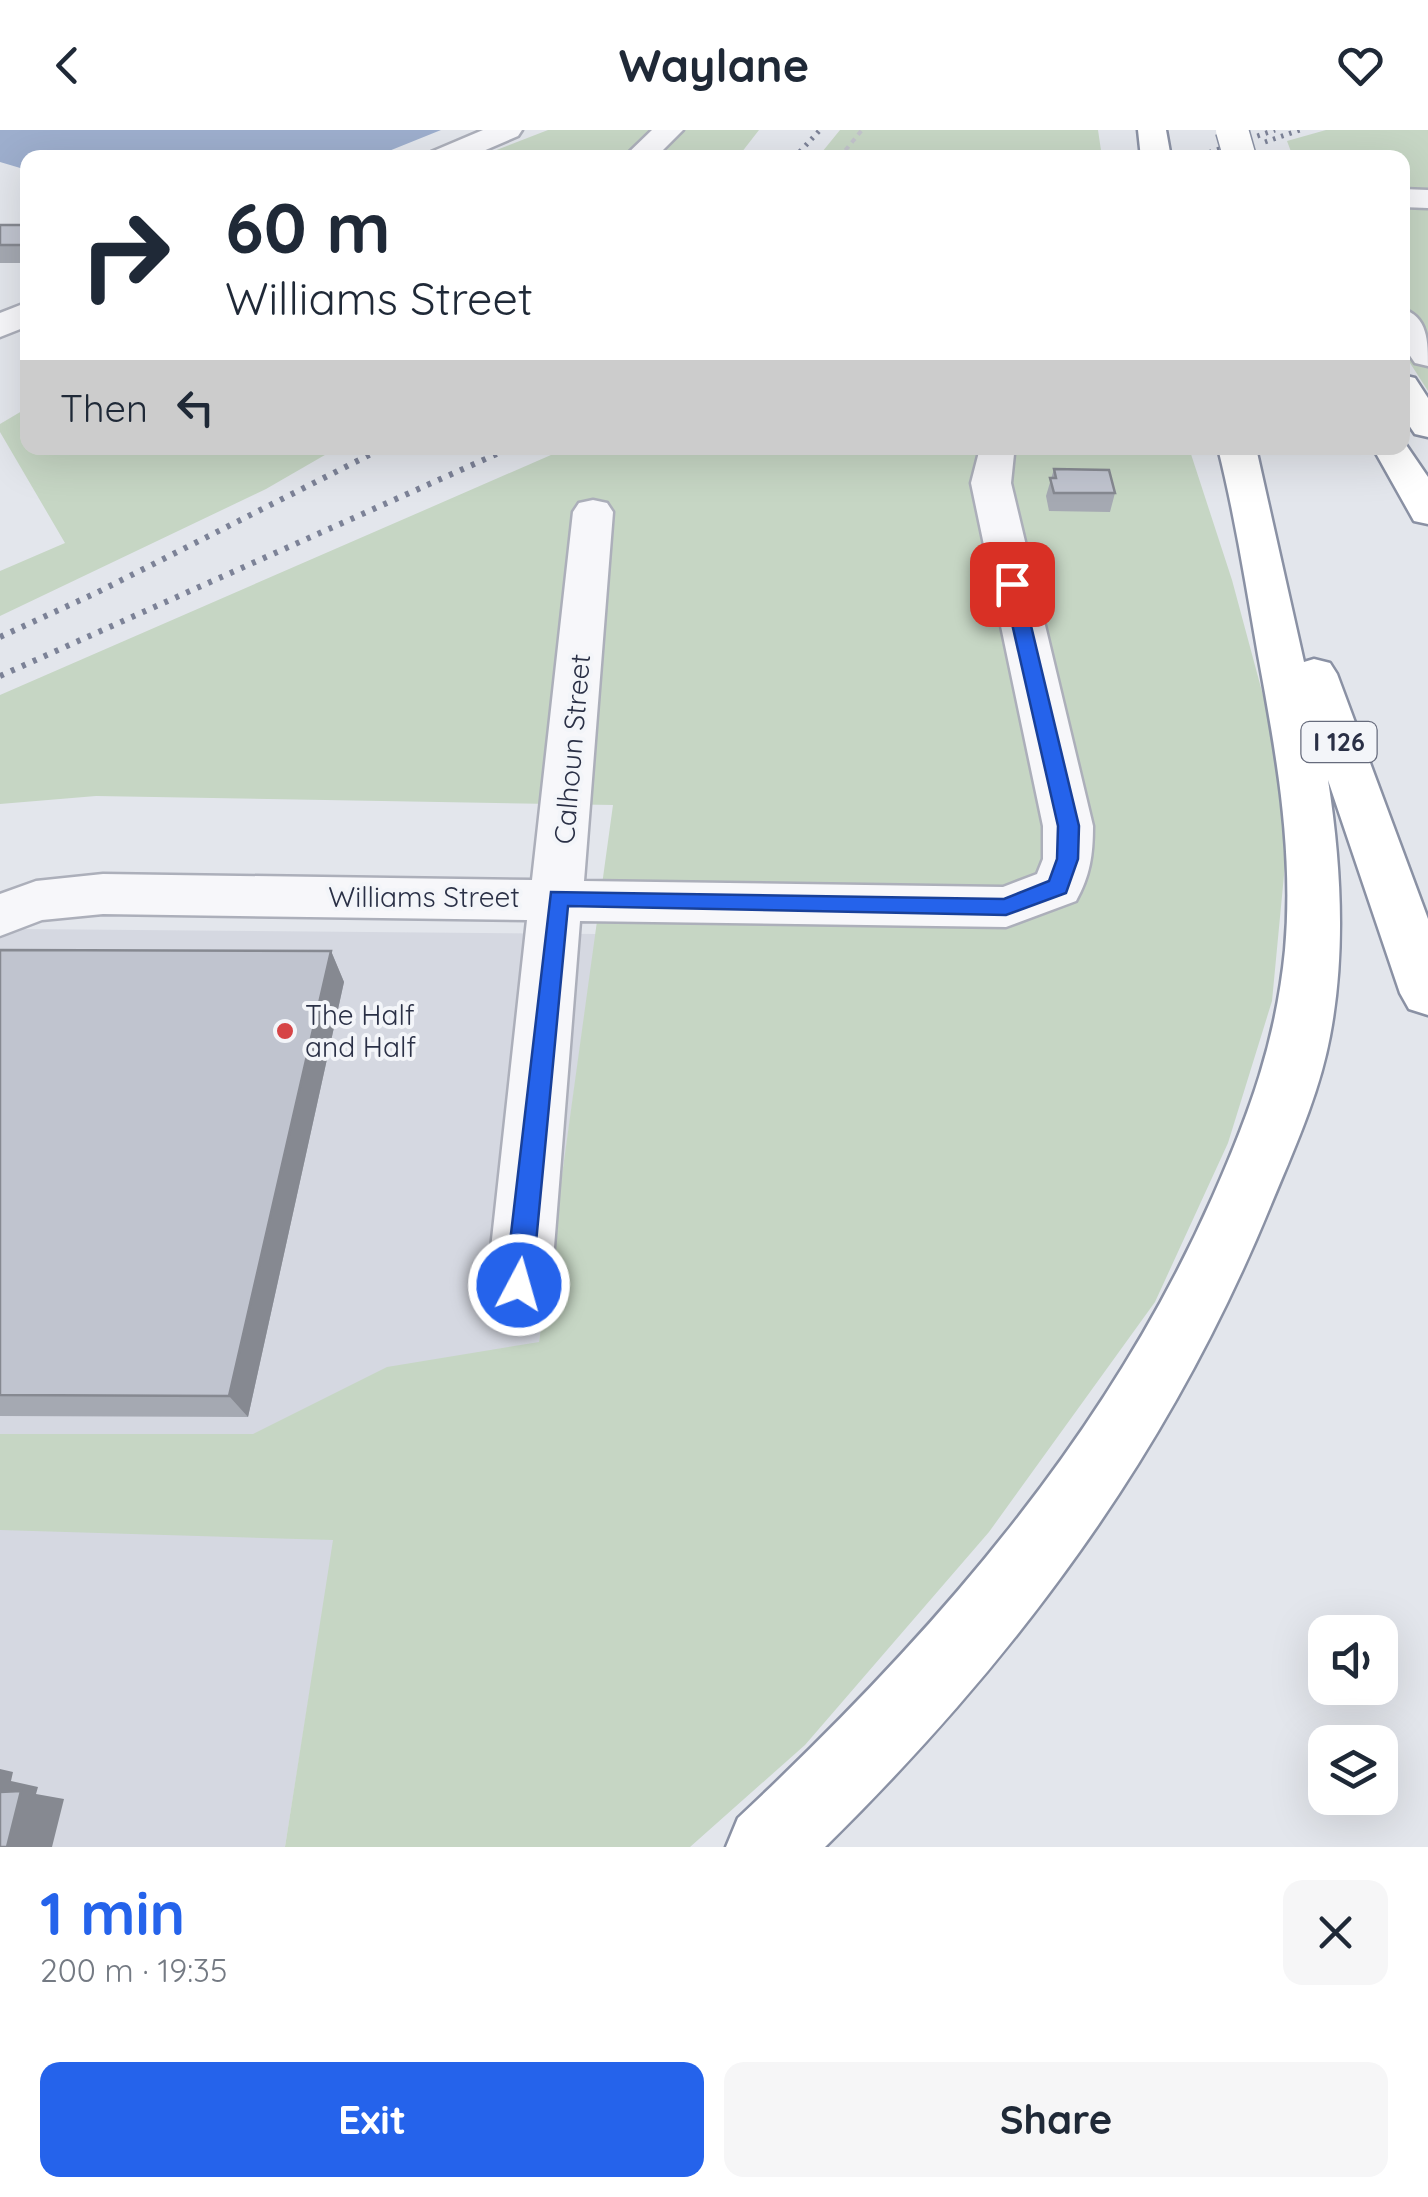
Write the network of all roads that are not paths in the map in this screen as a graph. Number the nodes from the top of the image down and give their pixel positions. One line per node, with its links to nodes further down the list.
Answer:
1 (508, 130): 3 (street)
2 (670, 130): 4 (street)
3 (460, 150)
4 (647, 150)
5 (1410, 330): 6 (street)
6 (1428, 355)
7 (1410, 398): 8 (highway)
8 (1428, 426)
9 (994, 455): 14 (street, Williams Street)
10 (1396, 455): 13 (highway)
11 (1243, 470): 16 (highway, I 126); 18 (highway)
12 (593, 512): 14 (street, Calhoun Street)
13 (1428, 512)
14 (558, 898): 15 (street, Williams Street); 17 (street, Calhoun Street)
15 (0, 916)
16 (1428, 993)
17 (519, 1285)
18 (767, 1847)

